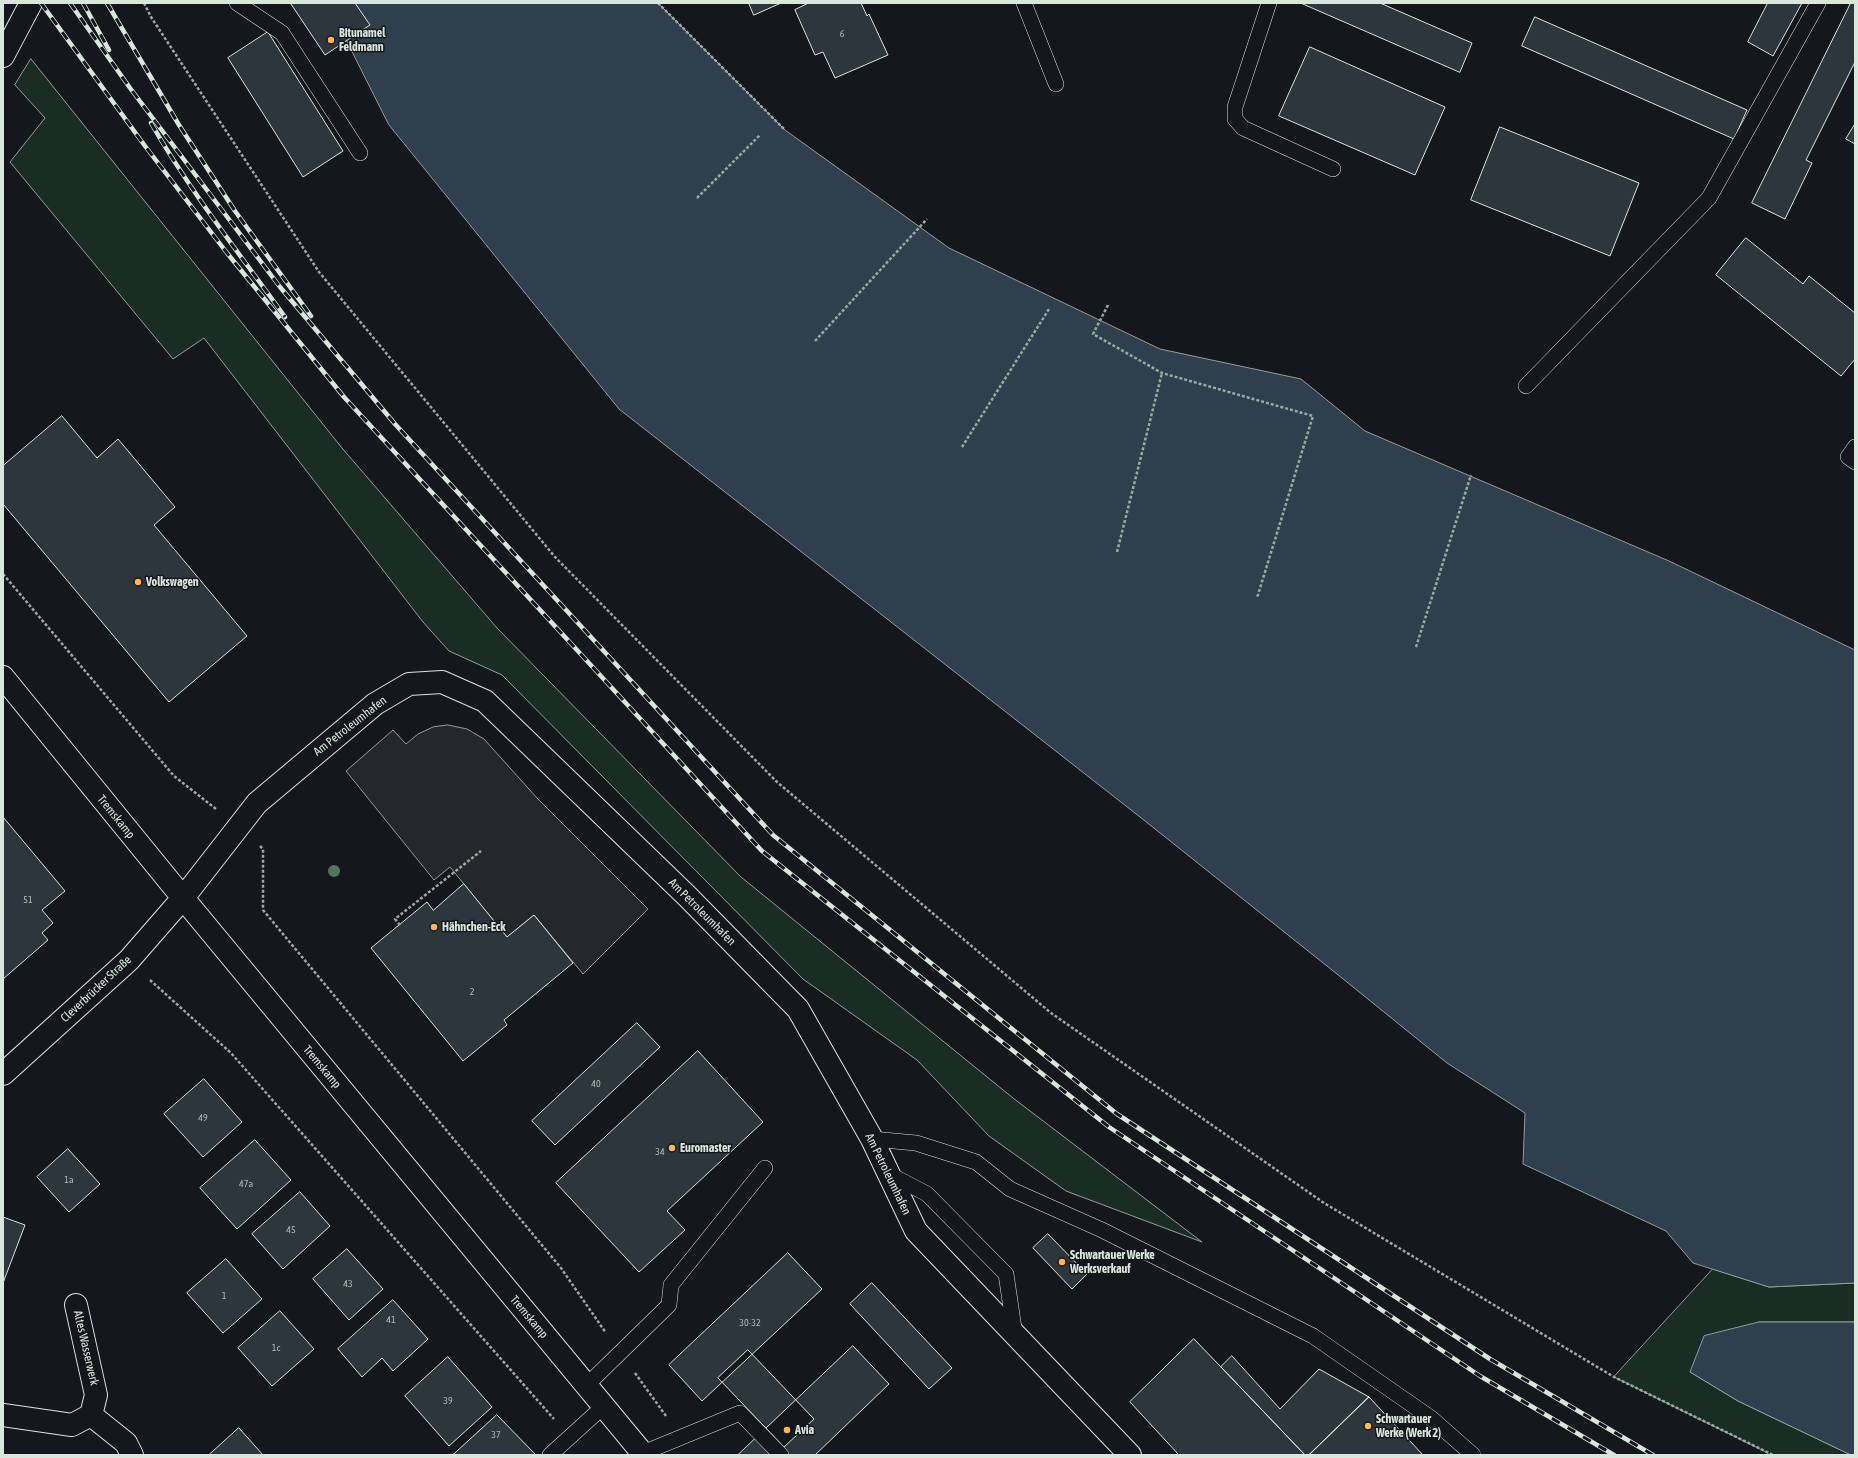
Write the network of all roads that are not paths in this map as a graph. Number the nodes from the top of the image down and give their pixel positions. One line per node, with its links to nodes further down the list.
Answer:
1 (31, 3): 6 (street)
2 (237, 3): 8 (lane)
3 (1024, 3): 7 (lane)
4 (1269, 3): 9 (lane)
5 (1818, 3): 10 (lane)
6 (3, 56)
7 (1056, 84)
8 (360, 153)
9 (1333, 169)
10 (1526, 386)
11 (1855, 447): 12 (lane)
12 (1855, 462)
13 (3, 677): 14 (street, Tremskamp)
14 (183, 898): 15 (street, Cleverbrücker Straße); 16 (street, Am Petroleumhafen); 21 (street, Tremskamp)
15 (3, 1074)
16 (872, 1139): 18 (street, Am Petroleumhafen); 30 (lane)
17 (765, 1168): 21 (lane)
18 (889, 1174): 20 (street, Am Petroleumhafen); 20 (lane)
19 (76, 1305): 24 (street, Altes Wasserwerk)
20 (1015, 1335): 29 (street, Am Petroleumhafen)
21 (587, 1384): 22 (street, Tremskamp)
22 (605, 1406): 25 (street, Tremskamp); 27 (lane)
23 (3, 1415): 24 (street)
24 (91, 1415): 26 (street)
25 (643, 1454): 28 (lane)
26 (132, 1455)
27 (550, 1455)
28 (780, 1455)
29 (1130, 1455)
30 (1473, 1455)

